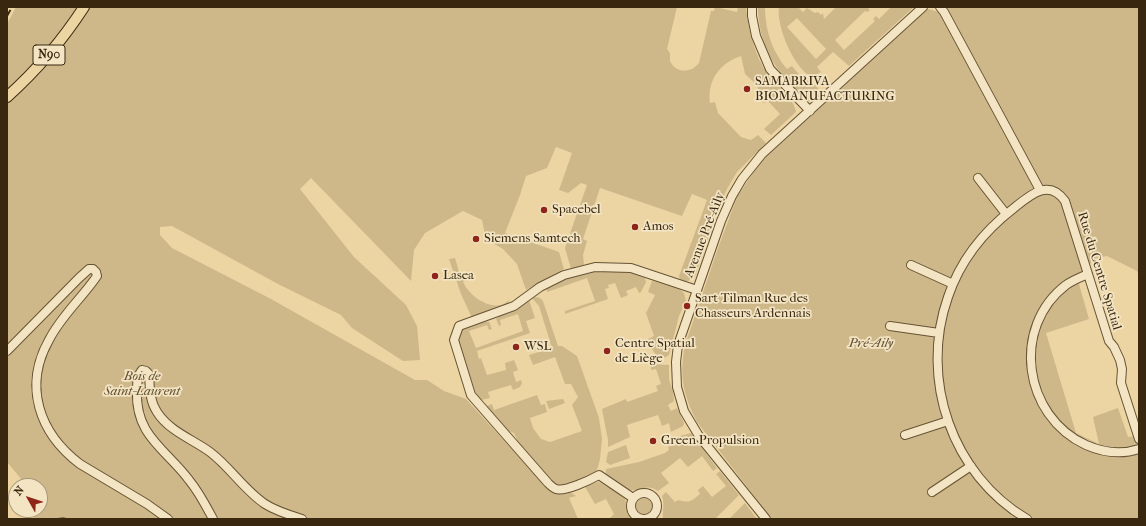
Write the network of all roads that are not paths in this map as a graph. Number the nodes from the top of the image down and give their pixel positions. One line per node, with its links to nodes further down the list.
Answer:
1 (84, 7): 5 (main road, N90)
2 (752, 7): 6 (street)
3 (924, 7): 6 (street, Avenue Pré-Aily)
4 (940, 7): 8 (street)
5 (7, 97)
6 (810, 110): 13 (street, Avenue Pré-Aily)
7 (978, 178): 9 (street)
8 (1040, 190): 9 (street); 11 (street, Rue du Centre Spatial)
9 (1006, 214): 12 (street)
10 (911, 265): 12 (street)
11 (1088, 274): 19 (street, Rue du Centre Spatial); 20 (street)
12 (953, 284): 15 (street)
13 (697, 290): 23 (street); 28 (street, Avenue Pré-Aily)
14 (890, 326): 15 (street)
15 (939, 333): 17 (street)
16 (7, 351): 25 (street)
17 (948, 421): 18 (street); 21 (street)
18 (905, 435)
19 (1139, 439)
20 (1139, 449)
21 (971, 466): 22 (street); 29 (street)
22 (932, 492)
23 (634, 498): 24 (street); 24 (street)
24 (654, 517)
25 (168, 519)
26 (213, 519): 27 (street)
27 (302, 519)
28 (766, 519)
29 (1028, 519)

